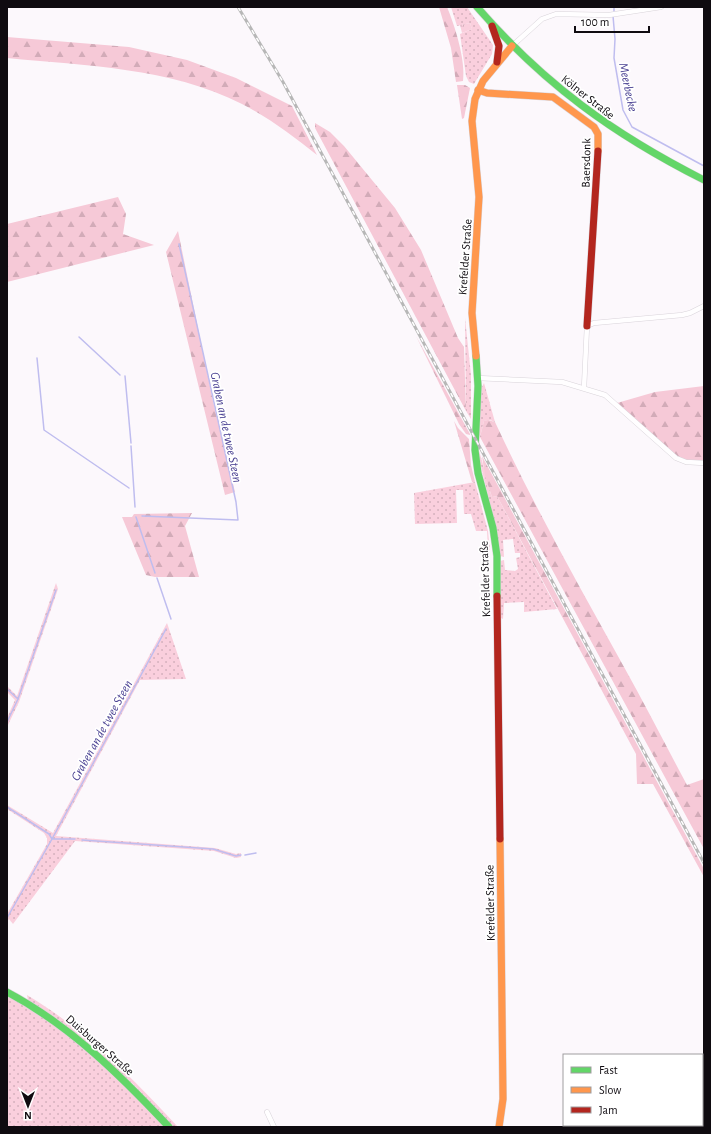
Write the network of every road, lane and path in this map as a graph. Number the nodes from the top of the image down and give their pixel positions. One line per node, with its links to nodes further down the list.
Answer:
1 (477, 7): 3 (main road, Kölner Straße)
2 (661, 7): 4 (street)
3 (491, 22): 4 (main road, Kölner Straße); 5 (main road)
4 (512, 46): 5 (main road, Krefelder Straße); 7 (main road, Kölner Straße)
5 (497, 62): 6 (main road, Krefelder Straße)
6 (478, 90): 9 (main road, Baersdonk); 10 (main road, Krefelder Straße)
7 (704, 180)
8 (704, 306): 9 (street)
9 (587, 326): 11 (street, Baersdonk)
10 (477, 378): 11 (street); 17 (main road, Krefelder Straße)
11 (584, 388): 12 (street)
12 (704, 463)
13 (7, 992): 15 (main road, Duisburger Straße)
14 (267, 1112): 16 (street)
15 (169, 1127)
16 (274, 1127)
17 (499, 1127)

